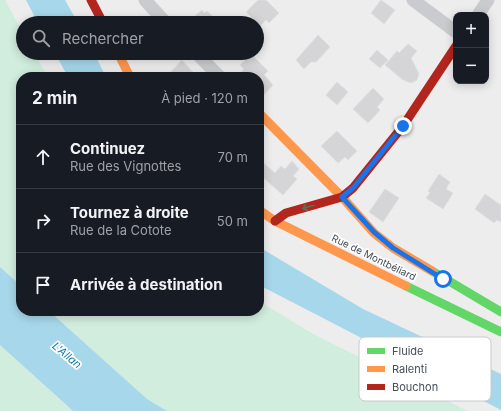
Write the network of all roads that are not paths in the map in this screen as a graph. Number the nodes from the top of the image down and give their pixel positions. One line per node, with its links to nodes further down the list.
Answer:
1 (91, 0): 6 (street)
2 (145, 0): 7 (street)
3 (413, 0): 8 (street)
4 (488, 0): 5 (street)
5 (480, 12)
6 (99, 16)
7 (160, 16)
8 (453, 30)
9 (455, 48): 15 (street)
10 (122, 60): 12 (street)
11 (203, 60): 13 (street)
12 (128, 72)
13 (215, 72)
14 (264, 118): 15 (street)
15 (342, 197): 17 (street, one-way to 17); 18 (street)
16 (264, 213): 17 (street, Rue de Montbéliard)
17 (275, 220): 19 (street, Rue de Montbéliard)
18 (501, 312)
19 (501, 332)

